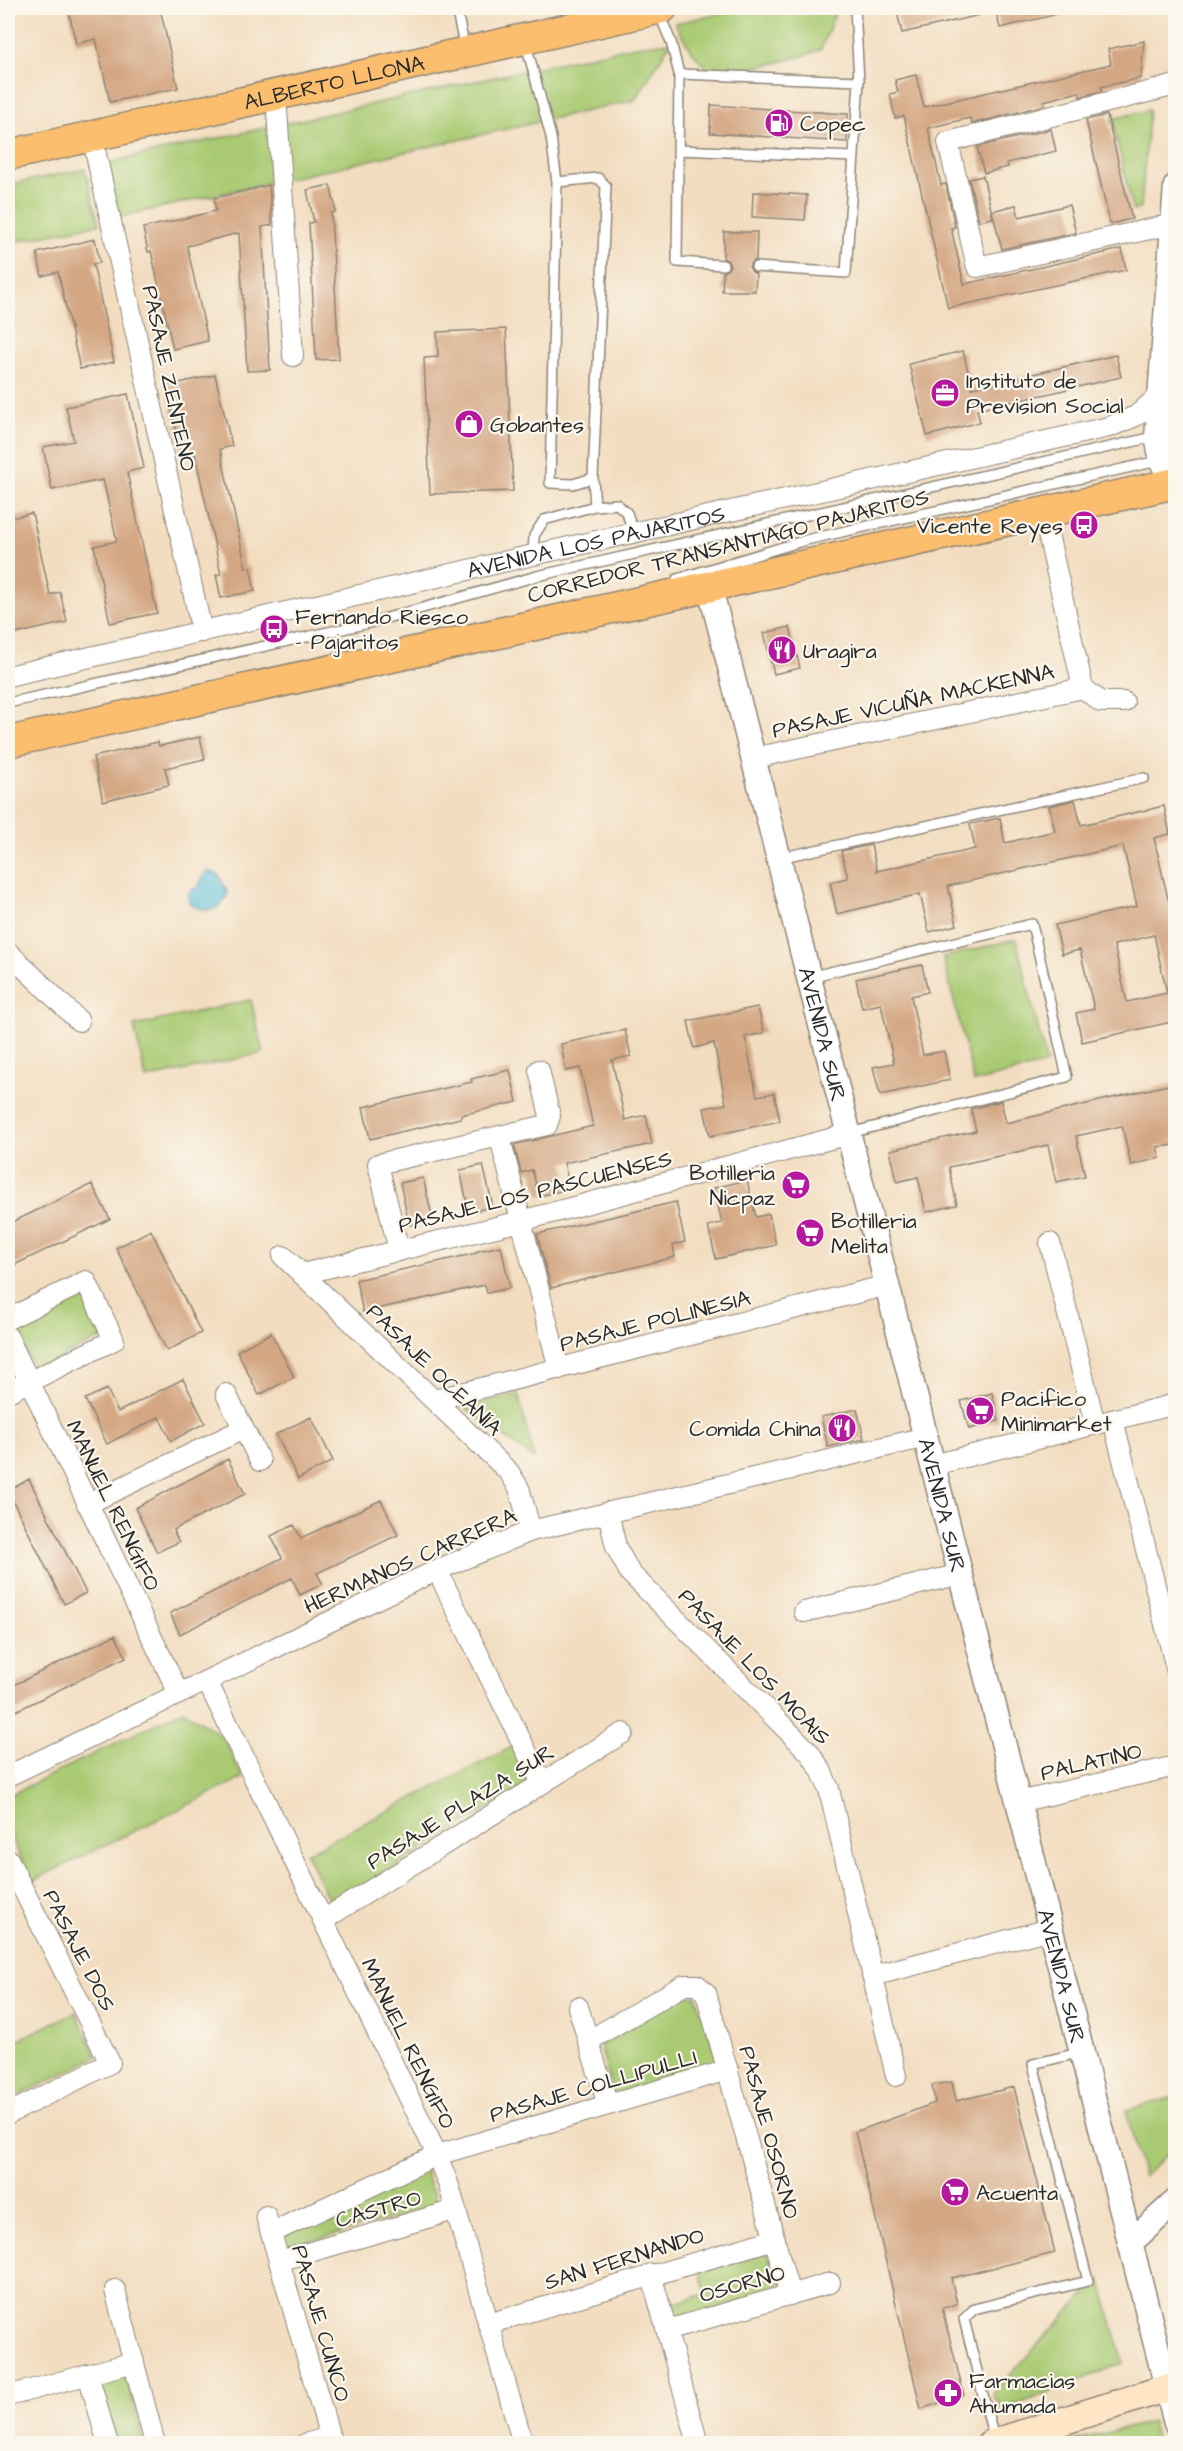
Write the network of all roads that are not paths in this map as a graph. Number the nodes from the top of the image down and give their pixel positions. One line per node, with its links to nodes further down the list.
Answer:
1 (456, 8): 5 (lane)
2 (660, 8): 4 (main road, ALBERTO LLONA); 6 (lane)
3 (855, 8): 7 (lane)
4 (524, 39): 5 (main road, ALBERTO LLONA); 14 (lane)
5 (465, 52): 9 (main road, ALBERTO LLONA)
6 (679, 74): 7 (lane); 11 (lane)
7 (859, 81): 13 (lane)
8 (1176, 85): 16 (street)
9 (276, 94): 10 (main road, ALBERTO LLONA); 19 (street)
10 (92, 136): 12 (main road, ALBERTO LLONA); 32 (street, PASAJE ZENTENO)
11 (678, 150): 13 (lane); 17 (lane)
12 (8, 155)
13 (853, 157): 18 (lane)
14 (557, 182): 23 (lane); 23 (lane)
15 (1176, 186): 16 (street)
16 (1173, 224): 20 (street)
17 (723, 265)
18 (756, 267)
19 (293, 356)
20 (1168, 397): 21 (street); 26 (street, AVENIDA LOS PAJARITOS)
21 (1166, 434): 22 (street); 38 (lane, CORREDOR TRANSANTIAGO PAJARITOS)
22 (1172, 471): 25 (main road); 28 (lane, CORREDOR TRANSANTIAGO PAJARITOS)
23 (593, 478): 24 (lane)
24 (595, 506): 26 (lane); 27 (lane)
25 (1043, 512): 29 (main road); 35 (street, PASAJE VICUÑA MACKENNA)
26 (634, 534): 27 (street, AVENIDA LOS PAJARITOS)
27 (533, 555): 32 (street, AVENIDA LOS PAJARITOS)
28 (663, 584)
29 (710, 588): 39 (main road); 40 (street, AVENIDA SUR)
30 (641, 592): 31 (lane, CORREDOR TRANSANTIAGO PAJARITOS)
31 (540, 613)
32 (202, 632): 34 (street, AVENIDA LOS PAJARITOS)
33 (454, 633): 36 (lane)
34 (8, 676)
35 (1083, 688): 37 (street, PASAJE VICUÑA MACKENNA); 40 (street, PASAJE VICUÑA MACKENNA)
36 (146, 701)
37 (1124, 702)
38 (8, 703)
39 (8, 742)
40 (754, 758): 42 (street, AVENIDA SUR)
41 (1144, 778): 42 (lane)
42 (779, 858): 44 (street, AVENIDA SUR)
43 (8, 952): 45 (street)
44 (809, 977): 47 (street, AVENIDA SUR); 47 (lane)
45 (79, 1021)
46 (539, 1070): 48 (street)
47 (849, 1134): 49 (street, PASAJE LOS PASCUENSES); 54 (street, AVENIDA SUR)
48 (500, 1138): 49 (street); 51 (street)
49 (521, 1221): 51 (street, PASAJE LOS PASCUENSES); 57 (street)
50 (1050, 1243): 63 (street)
51 (399, 1251): 53 (street, PASAJE LOS PASCUENSES)
52 (283, 1256): 53 (street, PASAJE OCEANÍA)
53 (302, 1274): 61 (street, PASAJE OCEANÍA)
54 (888, 1286): 57 (street, PASAJE POLINESIA); 65 (street, AVENIDA SUR)
55 (8, 1319): 58 (street)
56 (8, 1337): 58 (street, MANUEL RENGIFO)
57 (559, 1369): 61 (street, PASAJE POLINESIA)
58 (28, 1382): 59 (street); 68 (street, MANUEL RENGIFO)
59 (8, 1392)
60 (226, 1394): 64 (street)
61 (434, 1400): 70 (street, PASAJE OCEANÍA)
62 (1176, 1404): 63 (street)
63 (1104, 1422): 67 (street); 74 (street)
64 (243, 1429): 66 (street); 68 (street)
65 (926, 1437): 67 (street, AVENIDA SUR); 69 (street, HERMANOS CARRERA)
66 (260, 1461)
67 (933, 1465): 72 (street, AVENIDA SUR)
68 (87, 1504): 76 (street, MANUEL RENGIFO)
69 (608, 1512): 70 (street, HERMANOS CARRERA); 85 (street, PASAJE LOS MOAIS)
70 (531, 1531): 71 (street, HERMANOS CARRERA)
71 (437, 1570): 75 (street, HERMANOS CARRERA); 80 (street)
72 (961, 1574): 73 (street); 81 (street, AVENIDA SUR)
73 (804, 1612)
74 (1176, 1668)
75 (207, 1681): 76 (street, HERMANOS CARRERA); 83 (street, MANUEL RENGIFO)
76 (179, 1694): 79 (street, HERMANOS CARRERA)
77 (623, 1733): 80 (street, PASAJE PLAZA SUR)
78 (1176, 1766): 81 (street, PALATINO)
79 (8, 1776)
80 (542, 1783): 83 (street, PASAJE PLAZA SUR)
81 (1018, 1802): 84 (street, AVENIDA SUR)
82 (8, 1860): 92 (street, PASAJE DOS)
83 (323, 1920): 93 (street, MANUEL RENGIFO)
84 (1050, 1929): 85 (street); 88 (street, AVENIDA SUR)
85 (872, 1976): 90 (street, PASAJE LOS MOAIS)
86 (578, 2007): 87 (street)
87 (588, 2041): 89 (street, PASAJE OSORNO); 91 (street)
88 (1082, 2052): 98 (street, AVENIDA SUR); 112 (lane)
89 (728, 2070): 91 (street, PASAJE COLLIPULLI); 97 (street, PASAJE OSORNO)
90 (896, 2076)
91 (608, 2105): 93 (street, PASAJE COLLIPULLI)
92 (8, 2114)
93 (437, 2156): 95 (street, MANUEL RENGIFO); 96 (street, PASAJE COLLIPULLI)
94 (1176, 2201): 98 (street)
95 (455, 2210): 99 (street, CASTRO); 104 (street, MANUEL RENGIFO)
96 (269, 2224): 99 (street, PASAJE CUNCO)
97 (775, 2239): 100 (street, SAN FERNANDO); 103 (street, PASAJE OSORNO)
98 (1130, 2243): 108 (street, AVENIDA SUR)
99 (279, 2261): 111 (street, PASAJE CUNCO)
100 (651, 2274): 104 (street, SAN FERNANDO); 105 (street)
101 (830, 2283): 103 (street, OSORNO)
102 (115, 2290): 106 (street)
103 (790, 2295): 105 (street, OSORNO)
104 (488, 2324): 116 (street, MANUEL RENGIFO)
105 (667, 2330): 117 (street)
106 (134, 2362): 107 (street); 114 (street)
107 (88, 2374): 109 (street); 113 (street)
108 (1171, 2386): 110 (street, AVENIDA SUR); 112 (main road)
109 (8, 2396)
110 (1176, 2423)
111 (331, 2440): 115 (street)
112 (992, 2443)
113 (108, 2444)
114 (155, 2444)
115 (305, 2444)
116 (523, 2444)
117 (698, 2444)

